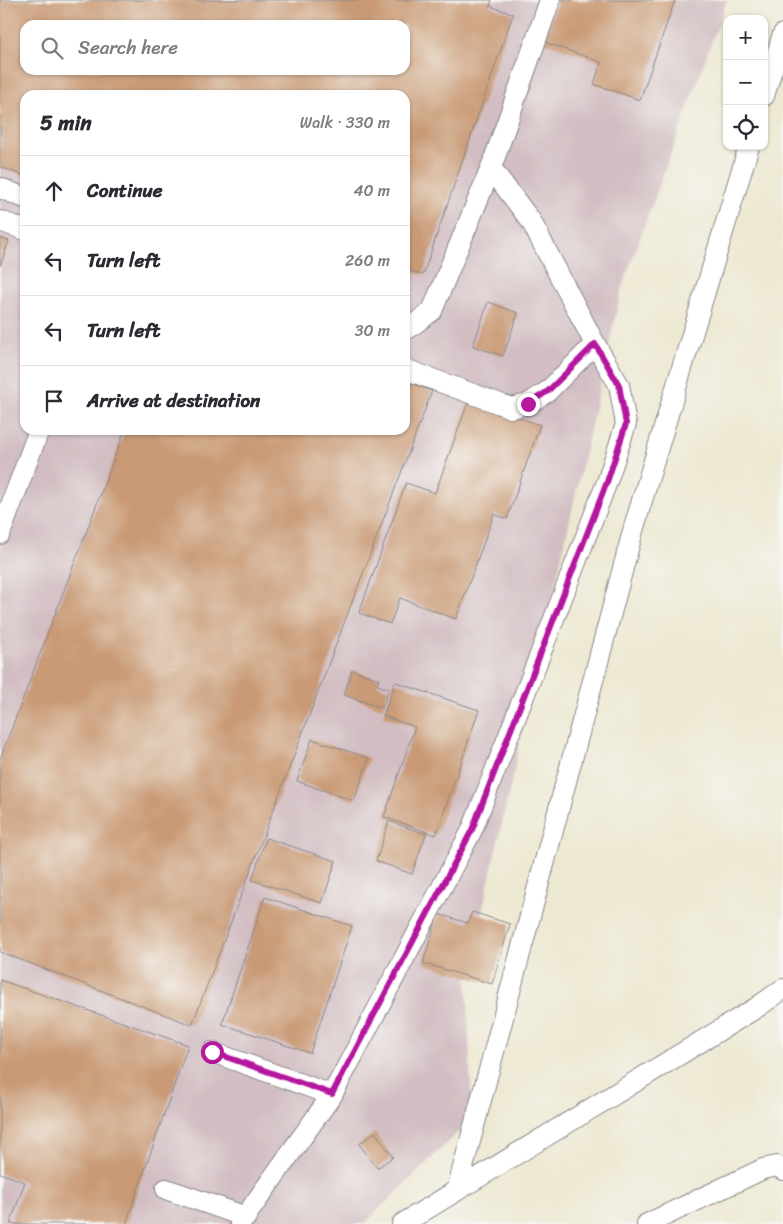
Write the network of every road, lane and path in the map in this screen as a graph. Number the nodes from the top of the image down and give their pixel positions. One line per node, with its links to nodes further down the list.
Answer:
1 (550, 0): 5 (street)
2 (783, 34): 3 (street)
3 (768, 83)
4 (748, 150): 20 (street)
5 (491, 168): 10 (street); 11 (street)
6 (0, 188): 7 (street)
7 (20, 196)
8 (0, 221): 9 (street)
9 (20, 228)
10 (410, 326)
11 (595, 344): 12 (street); 17 (street)
12 (410, 371)
13 (37, 435): 14 (street)
14 (0, 534)
15 (783, 989): 20 (street)
16 (212, 1052): 17 (street)
17 (332, 1094): 21 (street)
18 (783, 1170): 23 (street)
19 (166, 1190): 21 (street)
20 (457, 1190): 22 (street)
21 (243, 1220)
22 (402, 1224)
23 (647, 1224)

